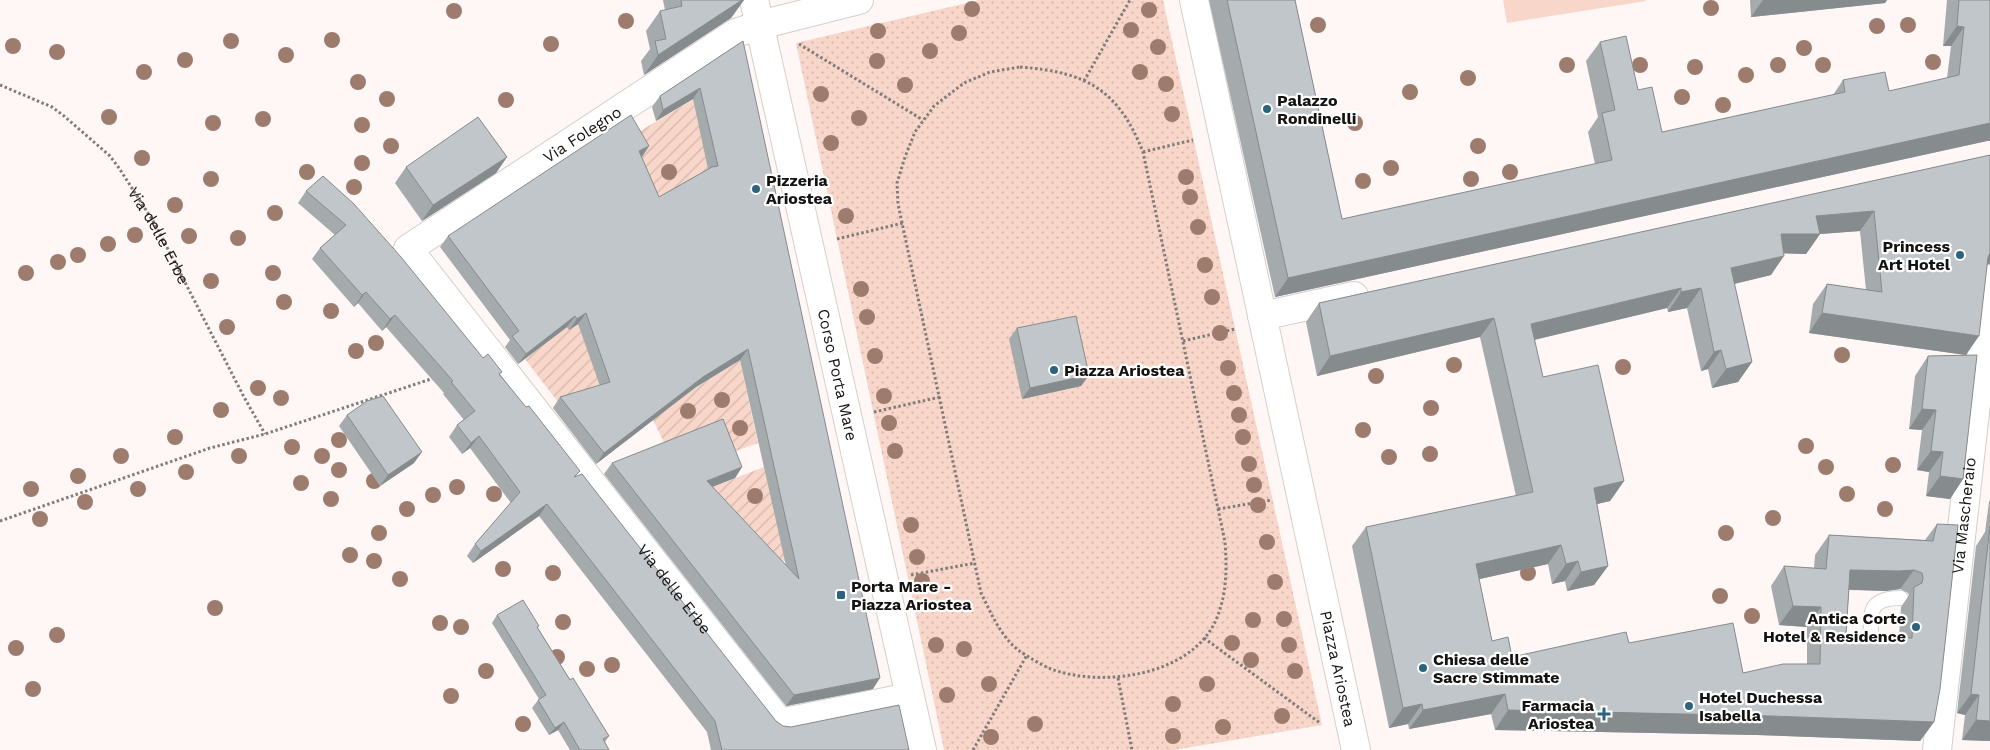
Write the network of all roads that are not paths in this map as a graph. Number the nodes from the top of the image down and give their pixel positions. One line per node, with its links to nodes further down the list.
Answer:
1 (859, 0): 3 (street)
2 (1194, 0): 7 (street, Piazza Ariostea)
3 (757, 12): 4 (street, Via Folegno); 10 (street, Corso Porta Mare)
4 (408, 249): 10 (street, Via delle Erbe)
5 (1990, 279): 13 (street, Via Mascheraio)
6 (1375, 292): 7 (street)
7 (1262, 316): 12 (street, Piazza Ariostea)
8 (1901, 598): 9 (lane)
9 (1871, 647)
10 (910, 696): 11 (street, Corso Porta Mare)
11 (922, 750)
12 (1356, 750)
13 (1937, 750)

